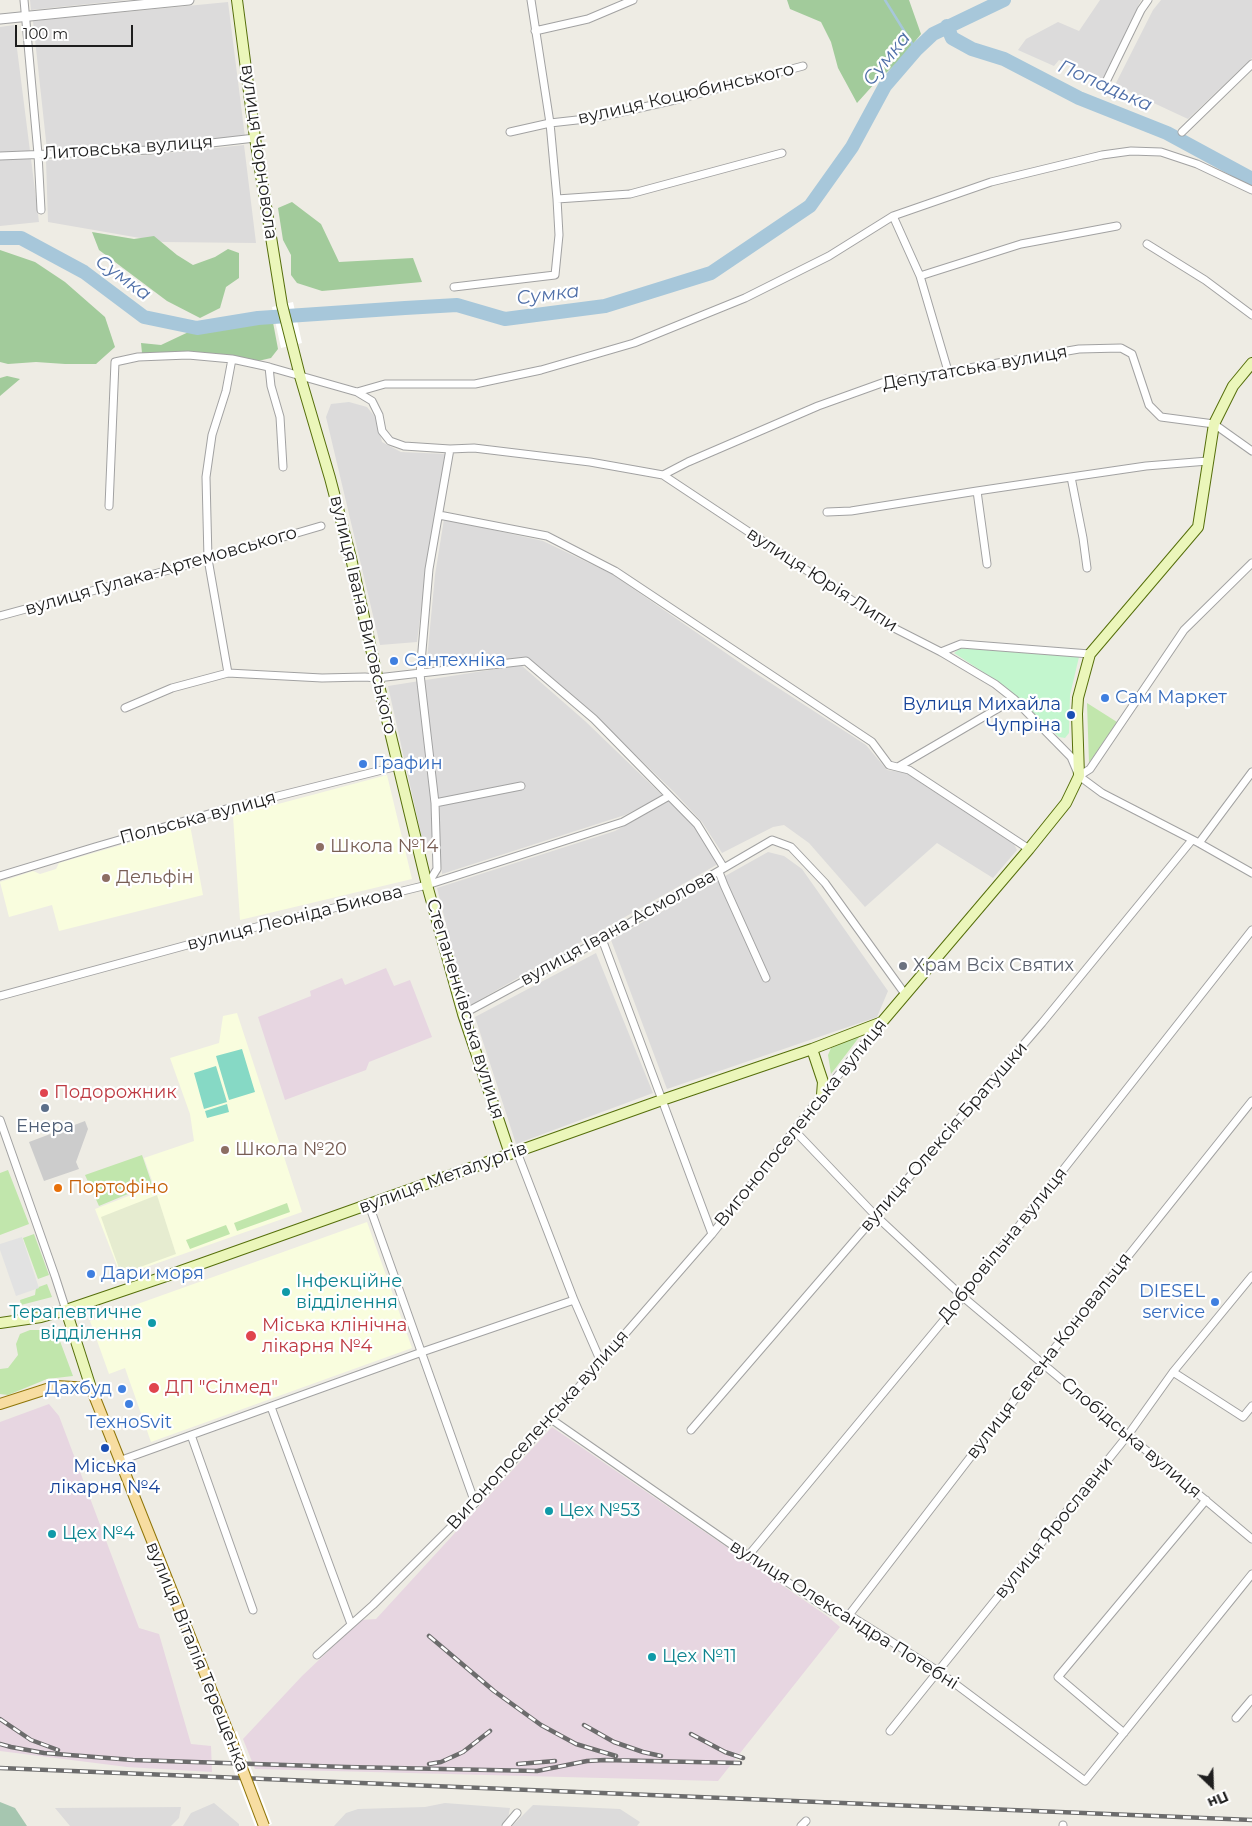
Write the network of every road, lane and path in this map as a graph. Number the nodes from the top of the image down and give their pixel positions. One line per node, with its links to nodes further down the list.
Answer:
1 (24, 0): 7 (street)
2 (189, 0): 7 (street)
3 (238, 0): 16 (main road, вулиця Чорновола)
4 (531, 0): 9 (street)
5 (633, 0): 9 (street)
6 (1148, 0): 12 (street)
7 (26, 16): 8 (street); 18 (street)
8 (0, 19)
9 (536, 31): 13 (street)
10 (1252, 64): 15 (street)
11 (803, 66): 13 (street, вулиця Коцюбинського)
12 (1103, 88)
13 (550, 123): 14 (street, вулиця Коцюбинського); 21 (street)
14 (510, 132)
15 (1182, 132)
16 (256, 138): 18 (street, Литовська вулиця); 29 (main road, вулиця Чорновола)
17 (782, 153): 21 (street)
18 (38, 154): 19 (street, Литовська вулиця); 22 (street)
19 (0, 156)
20 (1252, 190): 23 (street)
21 (557, 199): 27 (street)
22 (41, 210)
23 (893, 216): 26 (street); 35 (street)
24 (1117, 226): 26 (street)
25 (1147, 244): 28 (street)
26 (920, 276): 33 (street)
27 (454, 287)
28 (1252, 315)
29 (292, 346): 34 (main road, вулиця Івана Виговського)
30 (232, 359): 32 (street); 44 (street); 48 (street)
31 (1252, 363): 36 (main road)
32 (269, 367): 34 (street); 40 (street)
33 (948, 371): 36 (street, Депутатська вулиця); 41 (street, Депутатська вулиця)
34 (300, 376): 35 (street); 57 (main road, вулиця Івана Виговського)
35 (357, 392): 37 (street, вулиця Юрія Липи)
36 (1214, 424): 38 (street, Депутатська вулиця); 39 (main road)
37 (450, 449): 41 (street, вулиця Юрія Липи); 46 (street, Степаненківська вулиця)
38 (1252, 451)
39 (1208, 461): 42 (street); 54 (main road)
40 (282, 467)
41 (663, 475): 53 (street, вулиця Юрія Липи)
42 (1071, 477): 43 (street); 51 (street)
43 (977, 491): 45 (street); 50 (street)
44 (109, 506)
45 (826, 512)
46 (439, 515): 56 (street, Степаненківська вулиця); 61 (street)
47 (321, 526): 48 (street, вулиця Гулака-Артемовського)
48 (208, 559): 52 (street, вулиця Гулака-Артемовського); 55 (street)
49 (1252, 563): 63 (street, Вигонопоселенська вулиця)
50 (987, 564)
51 (1087, 568)
52 (0, 616)
53 (941, 652): 54 (street); 58 (street, вулиця Юрія Липи)
54 (1090, 654): 63 (main road)
55 (228, 673): 57 (street); 59 (street)
56 (420, 674): 57 (street); 65 (street); 66 (street, Степаненківська вулиця)
57 (378, 678): 60 (main road, вулиця Івана Виговського)
58 (1014, 699): 61 (street); 63 (street, вулиця Юрія Липи)
59 (125, 708)
60 (398, 766): 72 (street, Польська вулиця); 73 (main road, вулиця Івана Виговського)
61 (898, 767): 69 (street)
62 (1252, 772): 68 (street)
63 (1079, 776): 67 (street, вулиця Юрія Липи); 69 (main road, Вигонопоселенська вулиця)
64 (521, 786): 66 (street)
65 (669, 796): 70 (street); 73 (street, вулиця Леоніда Бикова)
66 (435, 803): 73 (street, Степаненківська вулиця)
67 (1192, 840): 68 (street, вулиця Юрія Липи); 89 (street, вулиця Олексія Братушки)
68 (1199, 843): 71 (street, вулиця Юрія Липи)
69 (1028, 849): 77 (main road, Вигонопоселенська вулиця)
70 (721, 870): 75 (street, вулиця Івана Асмолова); 76 (street); 77 (street, вулиця Івана Асмолова)
71 (1252, 873)
72 (0, 876)
73 (427, 886): 78 (street, вулиця Леоніда Бикова); 79 (main road, Степаненківська вулиця)
74 (1252, 930): 92 (street, Добровільна вулиця)
75 (602, 939): 79 (street, вулиця Івана Асмолова); 83 (street)
76 (766, 978)
77 (905, 994): 80 (main road, Вигонопоселенська вулиця)
78 (0, 996)
79 (463, 1014): 87 (main road, Степаненківська вулиця)
80 (882, 1022): 81 (main road, вулиця Металургів); 82 (street, Вигонопоселенська вулиця)
81 (812, 1049): 82 (main road); 83 (main road, вулиця Металургів)
82 (822, 1095): 86 (street, Вигонопоселенська вулиця)
83 (662, 1100): 87 (main road, вулиця Металургів); 90 (street)
84 (1252, 1101): 98 (street, вулиця Євгена Коновальця)
85 (0, 1120): 94 (street, вулиця Віталія Терещенка)
86 (794, 1130): 89 (street, Слобідська вулиця); 90 (street, Вигонопоселенська вулиця)
87 (514, 1153): 88 (main road, вулиця Металургів); 93 (street, Степаненківська вулиця)
88 (369, 1205): 94 (main road, вулиця Металургів); 96 (street)
89 (875, 1216): 92 (street, Слобідська вулиця); 105 (street, вулиця Олексія Братушки)
90 (712, 1234): 97 (street, Вигонопоселенська вулиця)
91 (1252, 1276): 99 (street, вулиця Ярославни)
92 (964, 1297): 98 (street, Слобідська вулиця); 112 (street, Добровільна вулиця)
93 (574, 1300): 96 (street); 97 (street, Степаненківська вулиця)
94 (66, 1310): 95 (main road, вулиця Металургів); 100 (main road, вулиця Віталія Терещенка)
95 (0, 1323)
96 (422, 1352): 103 (street); 110 (street)
97 (601, 1362): 104 (street, Вигонопоселенська вулиця)
98 (1042, 1364): 107 (street, Слобідська вулиця); 115 (street, вулиця Євгена Коновальця)
99 (1173, 1372): 102 (street); 107 (street, вулиця Ярославни)
100 (91, 1388): 101 (main road); 108 (main road, вулиця Віталія Терещенка)
101 (0, 1404)
102 (1252, 1406)
103 (271, 1407): 106 (street); 116 (street)
104 (551, 1419): 110 (street, Вигонопоселенська вулиця); 112 (street, вулиця Олександра Потебні)
105 (691, 1430)
106 (191, 1435): 108 (street); 114 (street)
107 (1128, 1435): 109 (street, Слобідська вулиця); 118 (street, вулиця Ярославни)
108 (119, 1461): 124 (main road, вулиця Віталія Терещенка, bridge)
109 (1206, 1500): 111 (street, Слобідська вулиця); 122 (street)
110 (475, 1503): 116 (street, Вигонопоселенська вулиця)
111 (1252, 1539)
112 (748, 1556): 115 (street, вулиця Олександра Потебні)
113 (1252, 1574): 122 (street)
114 (253, 1610)
115 (849, 1614): 118 (street, вулиця Олександра Потебні)
116 (350, 1624): 117 (street, Вигонопоселенська вулиця)
117 (317, 1655)
118 (938, 1671): 121 (street, вулиця Ярославни); 122 (street, вулиця Олександра Потебні)
119 (1252, 1699): 120 (street)
120 (1236, 1718)
121 (890, 1731)
122 (1124, 1733)
123 (517, 1813): 125 (street)
124 (264, 1826)
125 (506, 1826)

